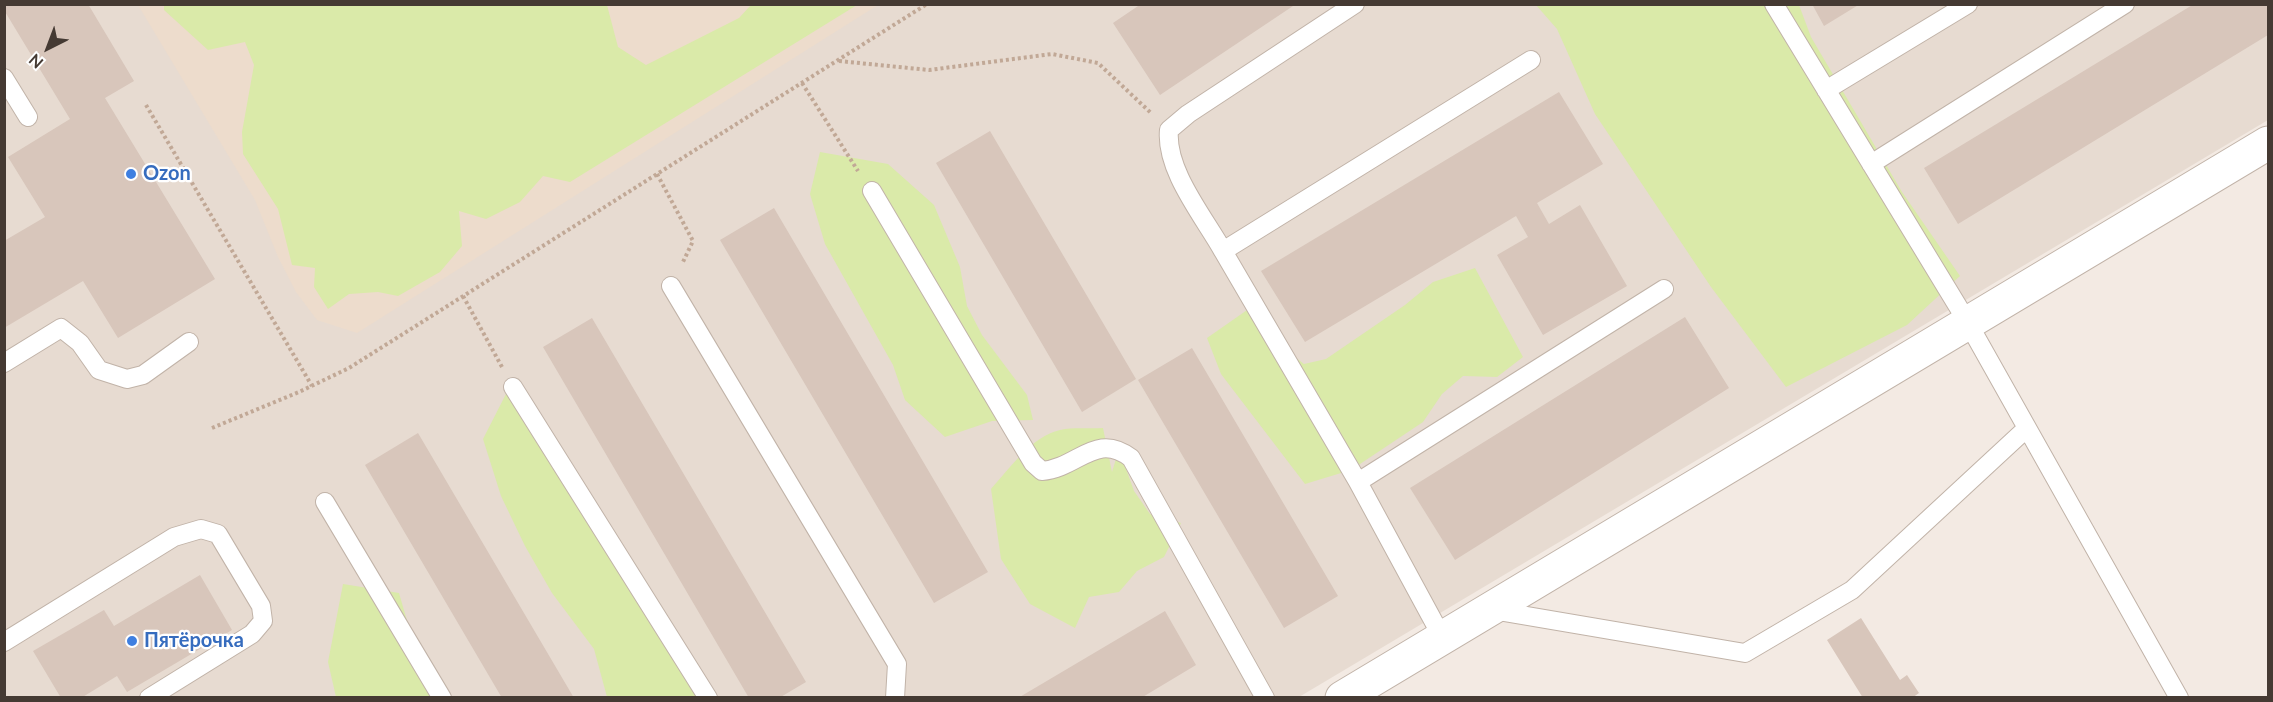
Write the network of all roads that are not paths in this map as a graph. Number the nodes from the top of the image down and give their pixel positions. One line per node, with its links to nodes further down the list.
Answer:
1 (1355, 4): 12 (lane)
2 (1774, 4): 7 (lane)
3 (1968, 4): 7 (lane)
4 (2125, 4): 10 (lane)
5 (1531, 60): 12 (lane)
6 (4, 78): 8 (lane)
7 (1826, 90): 10 (lane)
8 (28, 117)
9 (2268, 144): 15 (street)
10 (1871, 164): 15 (lane)
11 (872, 191): 29 (lane)
12 (1223, 251): 20 (lane)
13 (671, 286): 28 (lane)
14 (1664, 289): 20 (lane)
15 (1968, 323): 19 (lane); 22 (street)
16 (189, 342): 17 (lane)
17 (4, 363)
18 (513, 387): 27 (lane)
19 (2026, 428): 22 (lane); 31 (lane)
20 (1358, 482): 23 (lane)
21 (325, 502): 26 (lane)
22 (1489, 609): 23 (street)
23 (1442, 637): 30 (street)
24 (4, 642): 25 (lane)
25 (149, 698)
26 (442, 698)
27 (708, 698)
28 (895, 698)
29 (1265, 698)
30 (1342, 698)
31 (2179, 698)

